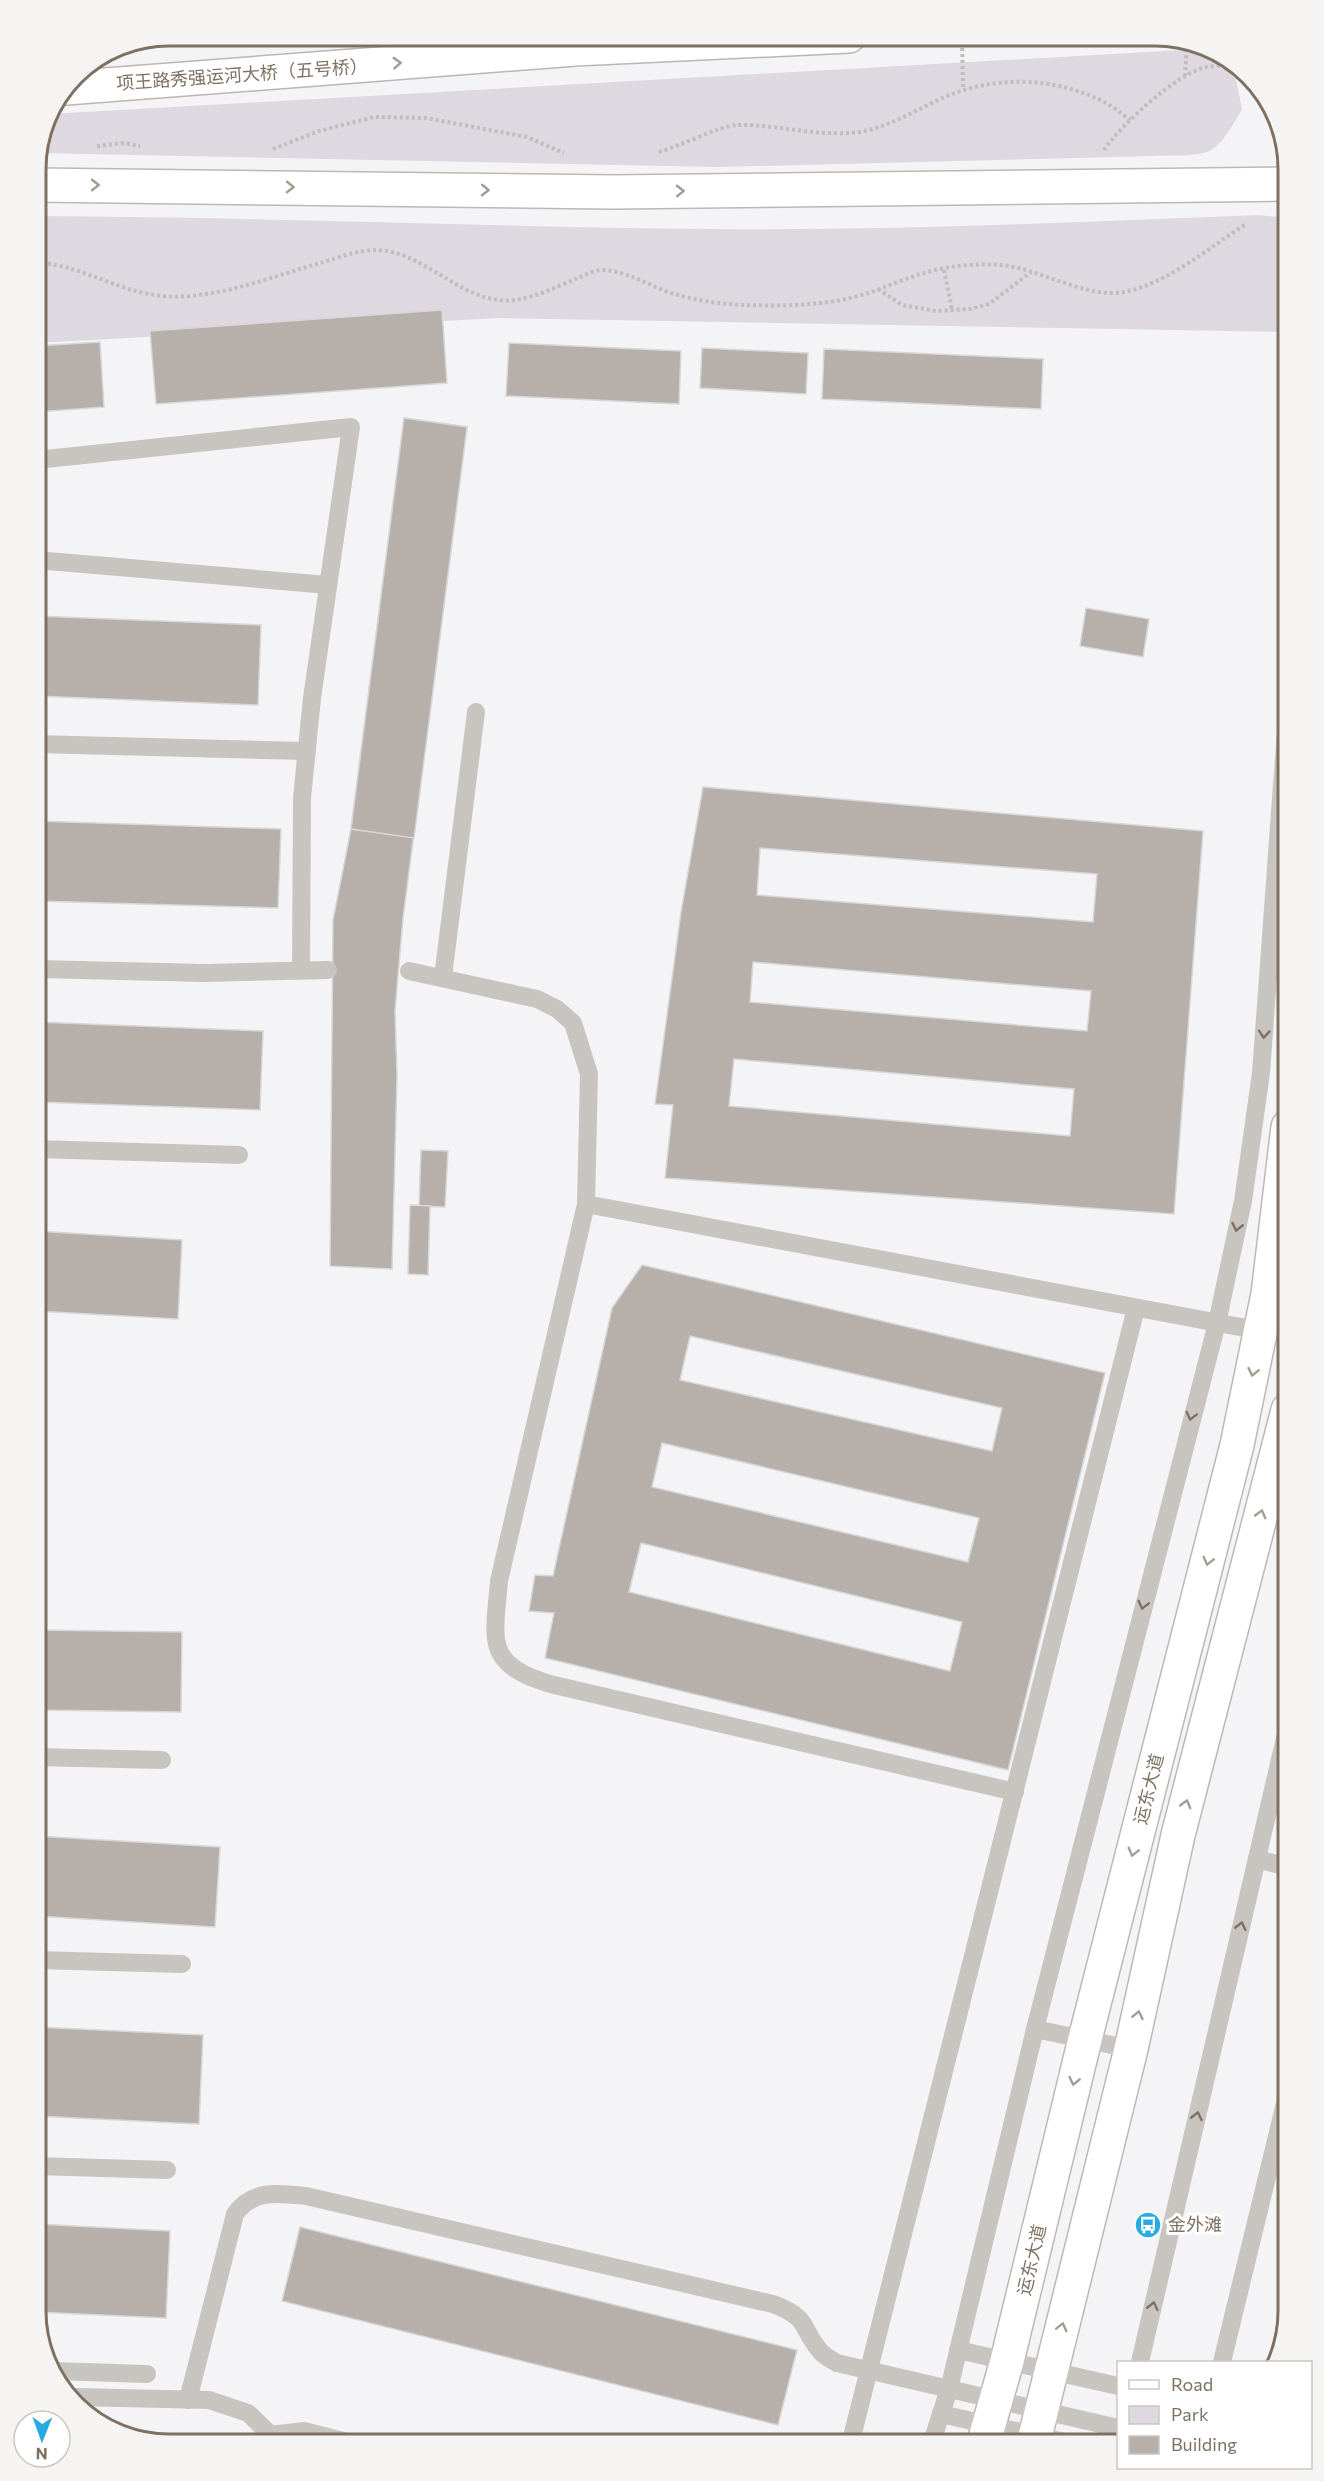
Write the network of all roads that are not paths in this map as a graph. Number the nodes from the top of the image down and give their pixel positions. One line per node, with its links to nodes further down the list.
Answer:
1 (617, 47): 2 (main road, 项王路秀强运河大桥（五号桥）, one-way to 1)
2 (78, 87)
3 (1277, 184): 4 (main road, one-way to 3)
4 (47, 185)
5 (47, 459): 7 (lane)
6 (47, 561): 7 (lane)
7 (328, 585): 10 (lane)
8 (476, 712): 16 (lane)
9 (47, 744): 10 (lane)
10 (307, 751): 13 (lane)
11 (1277, 952): 22 (lane, one-way to 22)
12 (47, 969): 13 (lane)
13 (301, 969): 14 (lane)
14 (328, 970)
15 (409, 971): 16 (lane)
16 (443, 977): 19 (lane)
17 (47, 1149): 18 (lane)
18 (239, 1155)
19 (586, 1204): 21 (lane); 28 (lane)
20 (1277, 1302): 23 (main road, 运东大道)
21 (1136, 1308): 22 (lane); 28 (lane)
22 (1217, 1323): 23 (lane); 33 (lane, one-way to 33)
23 (1275, 1334): 34 (main road, 运东大道, one-way to 34)
24 (1277, 1452): 35 (main road, one-way to 24)
25 (46, 1757): 26 (lane)
26 (162, 1760)
27 (1277, 1773): 29 (lane)
28 (1015, 1792): 44 (lane)
29 (1257, 1859): 30 (lane); 41 (lane, one-way to 29)
30 (1277, 1864)
31 (46, 1960): 32 (lane)
32 (182, 1964)
33 (1035, 2029): 34 (lane); 39 (lane)
34 (1085, 2039): 35 (lane); 40 (main road, 运东大道, one-way to 40)
35 (1131, 2049): 45 (main road, one-way to 35)
36 (1277, 2136): 42 (lane)
37 (46, 2166): 38 (lane)
38 (167, 2170)
39 (958, 2350): 40 (lane); 48 (lane)
40 (1007, 2361): 45 (lane); 52 (main road, 运东大道)
41 (1140, 2361)
42 (1222, 2361)
43 (62, 2371): 46 (lane)
44 (869, 2371): 48 (lane); 50 (lane); 58 (lane)
45 (1052, 2371): 47 (lane); 54 (main road)
46 (147, 2374)
47 (1117, 2386)
48 (950, 2389): 51 (lane); 52 (lane)
49 (82, 2397): 50 (lane)
50 (188, 2400): 55 (lane)
51 (941, 2414): 52 (lane); 59 (lane)
52 (989, 2423): 54 (lane); 54 (lane)
53 (1117, 2428): 54 (lane)
54 (1037, 2430)
55 (270, 2434)
56 (295, 2434): 57 (lane)
57 (316, 2434)
58 (853, 2434)
59 (935, 2434)

